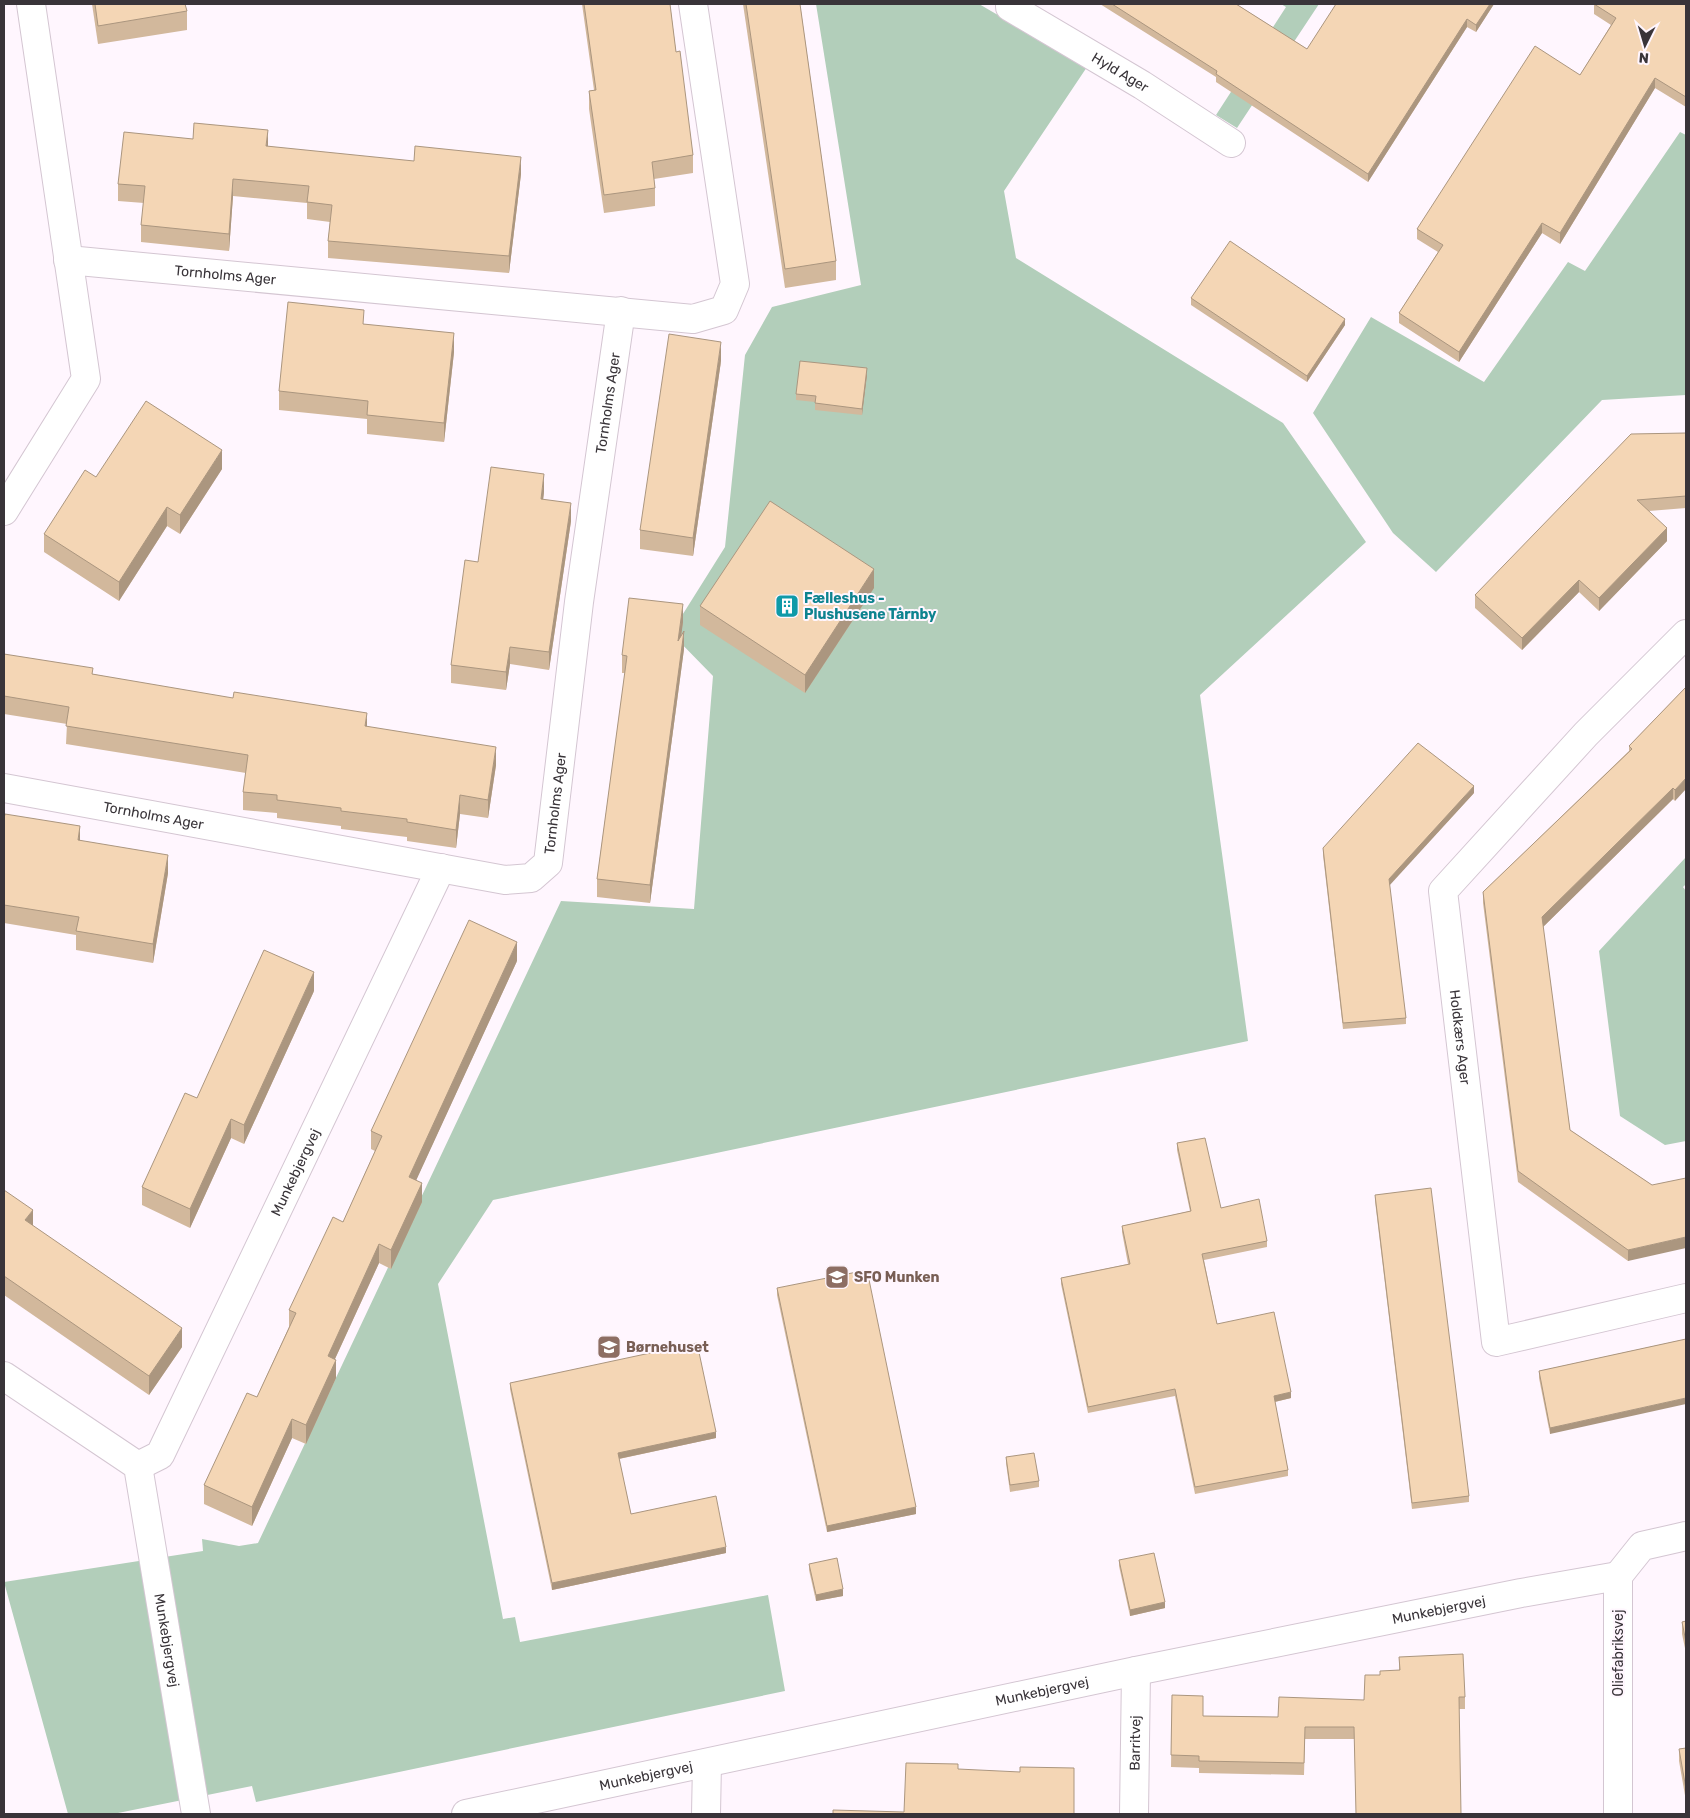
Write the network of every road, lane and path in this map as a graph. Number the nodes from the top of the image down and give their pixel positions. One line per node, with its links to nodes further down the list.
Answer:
1 (31, 4): 5 (street)
2 (693, 4): 6 (street, Tornholms Ager)
3 (1010, 4): 4 (street, Hyld Ager)
4 (1231, 143)
5 (68, 260): 6 (street, Tornholms Ager); 7 (street)
6 (621, 311): 10 (street, Tornholms Ager)
7 (4, 511)
8 (1686, 634): 11 (street, Holdkærs Ager)
9 (4, 788): 10 (street, Tornholms Ager)
10 (441, 868): 13 (street, Munkebjergvej)
11 (1686, 1298)
12 (4, 1376): 13 (street)
13 (138, 1466): 18 (street, Munkebjergvej)
14 (1686, 1536): 15 (street)
15 (1618, 1576): 16 (street, Munkebjergvej); 22 (street, Oliefabriksvej)
16 (1136, 1672): 17 (street, Munkebjergvej); 21 (street, Barritvej)
17 (707, 1763): 19 (street, Munkebjergvej); 20 (street)
18 (196, 1814)
19 (466, 1814)
20 (706, 1814)
21 (1134, 1814)
22 (1618, 1814)

